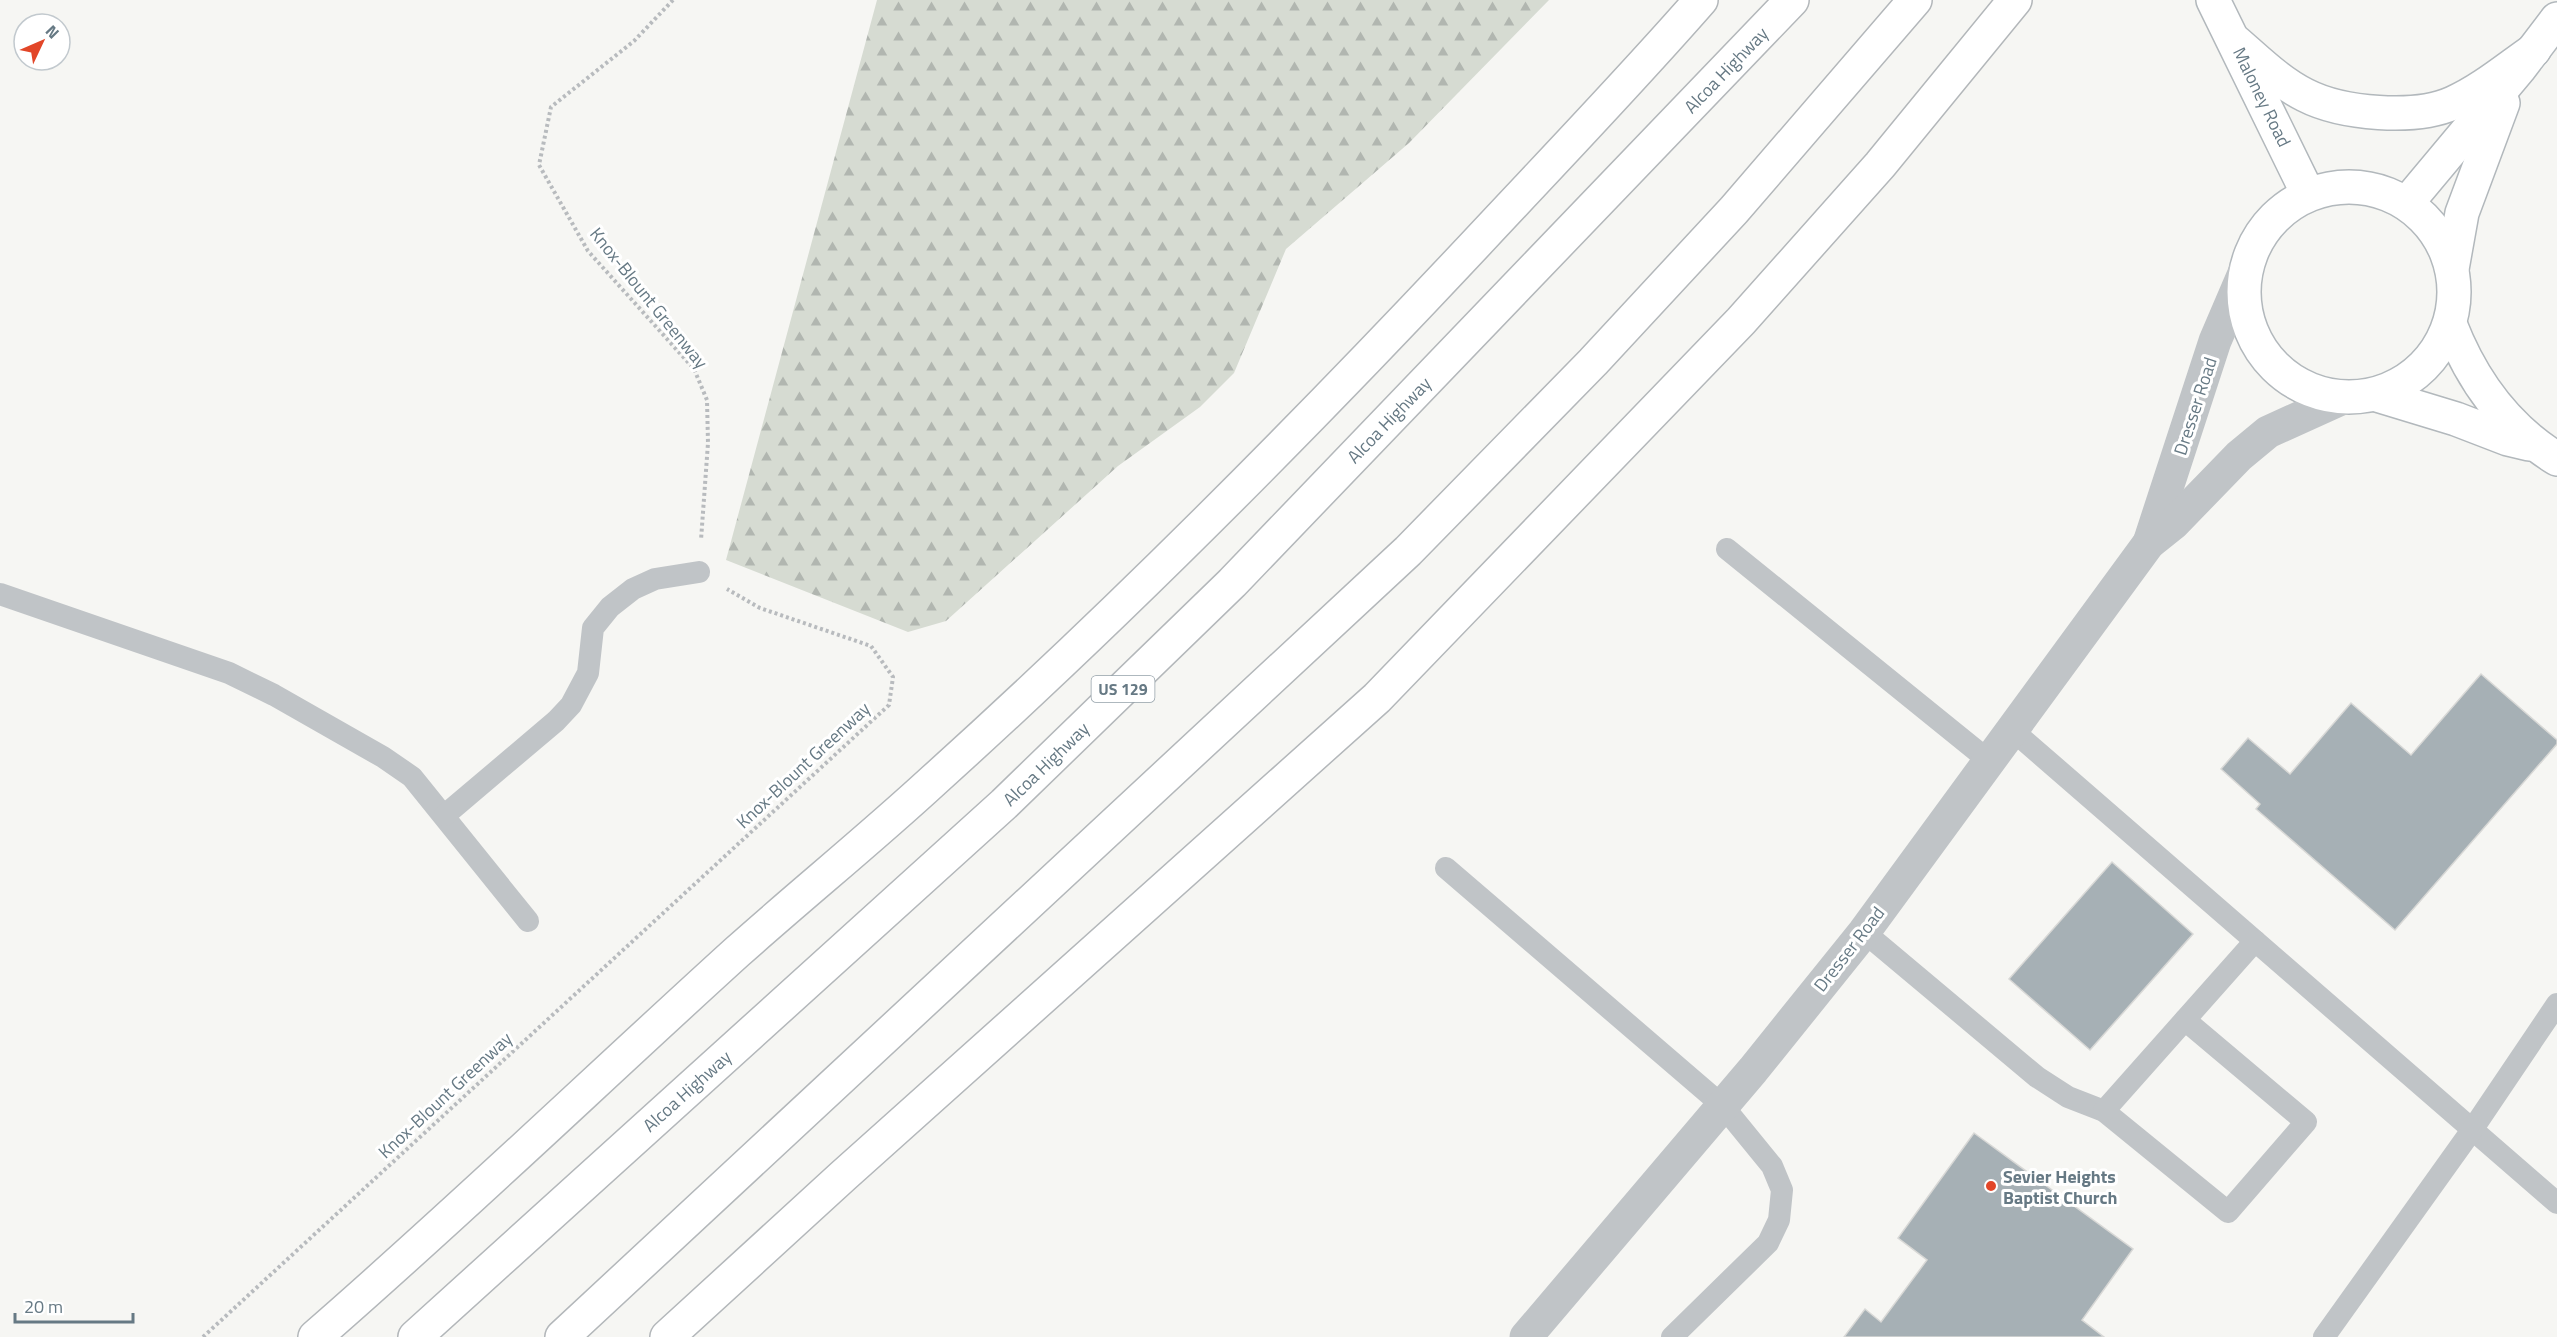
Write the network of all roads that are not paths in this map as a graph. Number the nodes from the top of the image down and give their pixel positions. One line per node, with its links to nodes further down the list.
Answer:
1 (1701, 0): 34 (main road)
2 (1792, 0): 35 (main road, Alcoa Highway / US 129)
3 (1915, 0): 36 (main road)
4 (2015, 0): 37 (main road)
5 (2213, 0): 7 (main road, Maloney Road)
6 (2557, 19): 8 (main road)
7 (2236, 42): 8 (main road); 9 (main road, Maloney Road)
8 (2527, 59): 10 (main road); 11 (main road)
9 (2308, 194): 10 (main road); 12 (main road)
10 (2407, 204): 11 (main road)
11 (2452, 269): 13 (main road)
12 (2245, 271): 15 (main road); 17 (street, Dresser Road)
13 (2450, 324): 14 (main road); 16 (main road)
14 (2377, 395): 15 (main road); 16 (main road)
15 (2341, 399): 17 (street, Dresser Road)
16 (2546, 452)
17 (2149, 543): 21 (street, Dresser Road)
18 (1727, 549): 22 (lane)
19 (699, 572): 23 (lane)
20 (0, 594): 23 (lane)
21 (2011, 729): 22 (street, Dresser Road); 27 (lane)
22 (1988, 760): 26 (street, Dresser Road)
23 (445, 815): 25 (lane)
24 (1446, 868): 30 (lane)
25 (528, 921)
26 (1863, 932): 30 (street, Dresser Road); 31 (lane)
27 (2255, 942): 29 (lane); 32 (lane)
28 (2557, 1004): 32 (lane)
29 (2185, 1020): 31 (lane); 31 (lane)
30 (1723, 1106): 38 (street, Dresser Road); 39 (lane)
31 (2104, 1111)
32 (2472, 1130): 33 (lane); 40 (lane)
33 (2557, 1203)
34 (315, 1337)
35 (415, 1337)
36 (562, 1337)
37 (667, 1337)
38 (1526, 1337)
39 (1672, 1337)
40 (2324, 1337)

